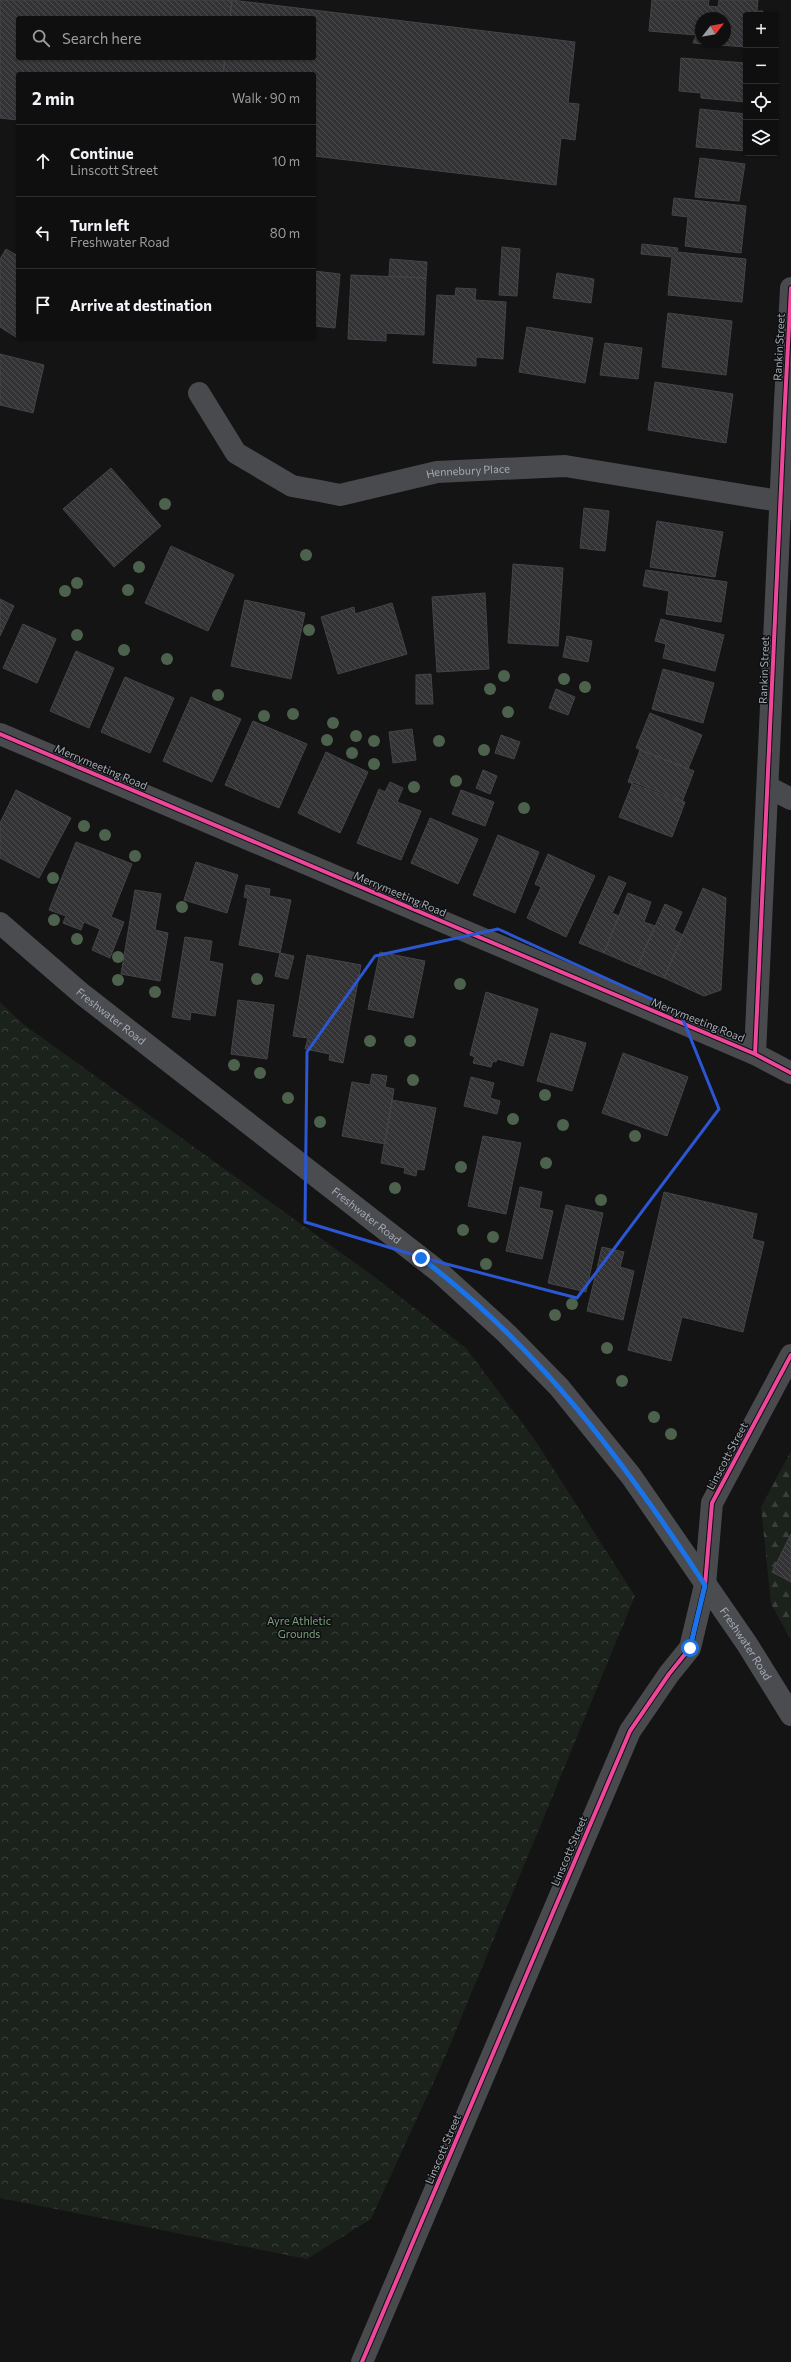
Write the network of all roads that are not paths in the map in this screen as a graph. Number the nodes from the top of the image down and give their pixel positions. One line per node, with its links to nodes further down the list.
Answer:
1 (791, 288): 3 (street, Rankin Street)
2 (199, 393): 3 (street, Hennebury Place)
3 (785, 505): 5 (street, Rankin Street)
4 (0, 734): 8 (street, Merrymeeting Road)
5 (768, 787): 6 (street); 8 (street, Rankin Street)
6 (791, 800)
7 (0, 923): 11 (main road, Freshwater Road)
8 (754, 1054): 9 (street, Merrymeeting Road)
9 (791, 1073)
10 (791, 1356): 11 (street, Linscott Street)
11 (705, 1585): 12 (main road, Freshwater Road); 13 (street, Linscott Street)
12 (791, 1715)
13 (362, 2362)

